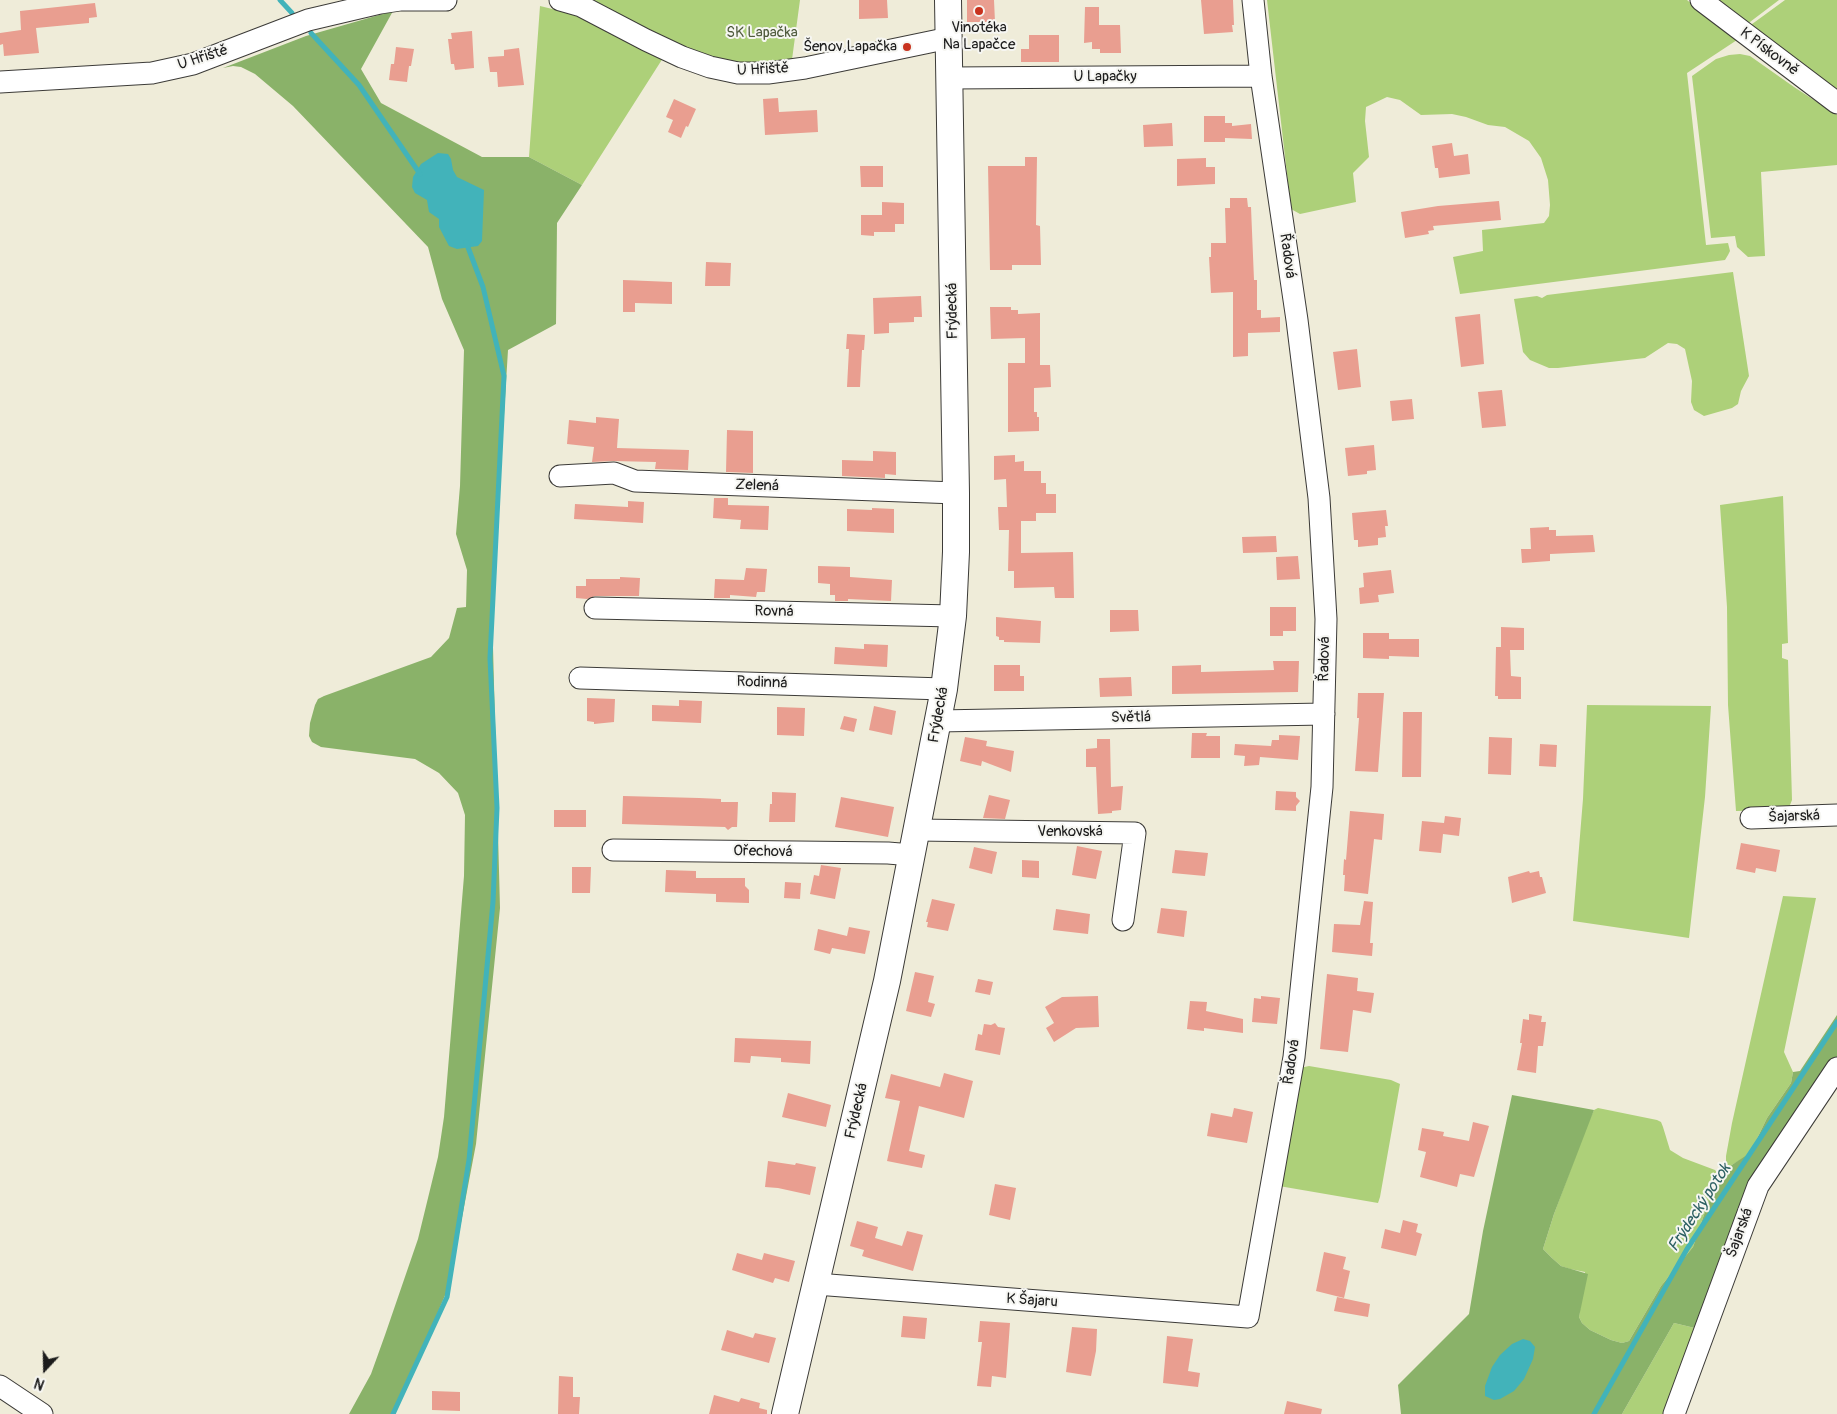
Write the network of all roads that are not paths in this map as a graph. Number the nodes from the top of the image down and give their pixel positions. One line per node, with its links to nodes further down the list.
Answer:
1 (400, 0): 2 (street, U Hřiště); 10 (street, U Hřiště)
2 (446, 0)
3 (560, 0): 7 (street, U Hřiště)
4 (948, 0): 7 (main road, Frýdecká)
5 (1253, 0): 8 (street, Řadová)
6 (1701, 0): 11 (street, K Pískovně)
7 (949, 38): 9 (main road, Frýdecká)
8 (1261, 76): 9 (street, U Lapačky); 18 (street, Řadová)
9 (949, 78): 13 (main road, Frýdecká)
10 (0, 82)
11 (1837, 103)
12 (560, 476): 13 (street, Zelená)
13 (956, 493): 15 (main road, Frýdecká)
14 (595, 608): 15 (street, Rovná)
15 (953, 616): 17 (main road, Frýdecká)
16 (580, 678): 17 (street, Rodinná)
17 (944, 689): 19 (main road, Frýdecká)
18 (1324, 714): 19 (street, Světlá); 27 (street, Řadová)
19 (938, 721): 22 (main road, Frýdecká)
20 (1837, 815): 21 (street, Šajarská)
21 (1751, 818)
22 (915, 843): 23 (street, Ořechová); 24 (street, Venkovská); 26 (main road, Frýdecká)
23 (613, 850)
24 (1123, 920)
25 (1837, 1068): 31 (street, Šajarská)
26 (816, 1284): 27 (street, K Šajaru); 30 (main road, Frýdecká)
27 (1248, 1317)
28 (0, 1386): 29 (street)
29 (42, 1414)
30 (785, 1414)
31 (1674, 1414)

